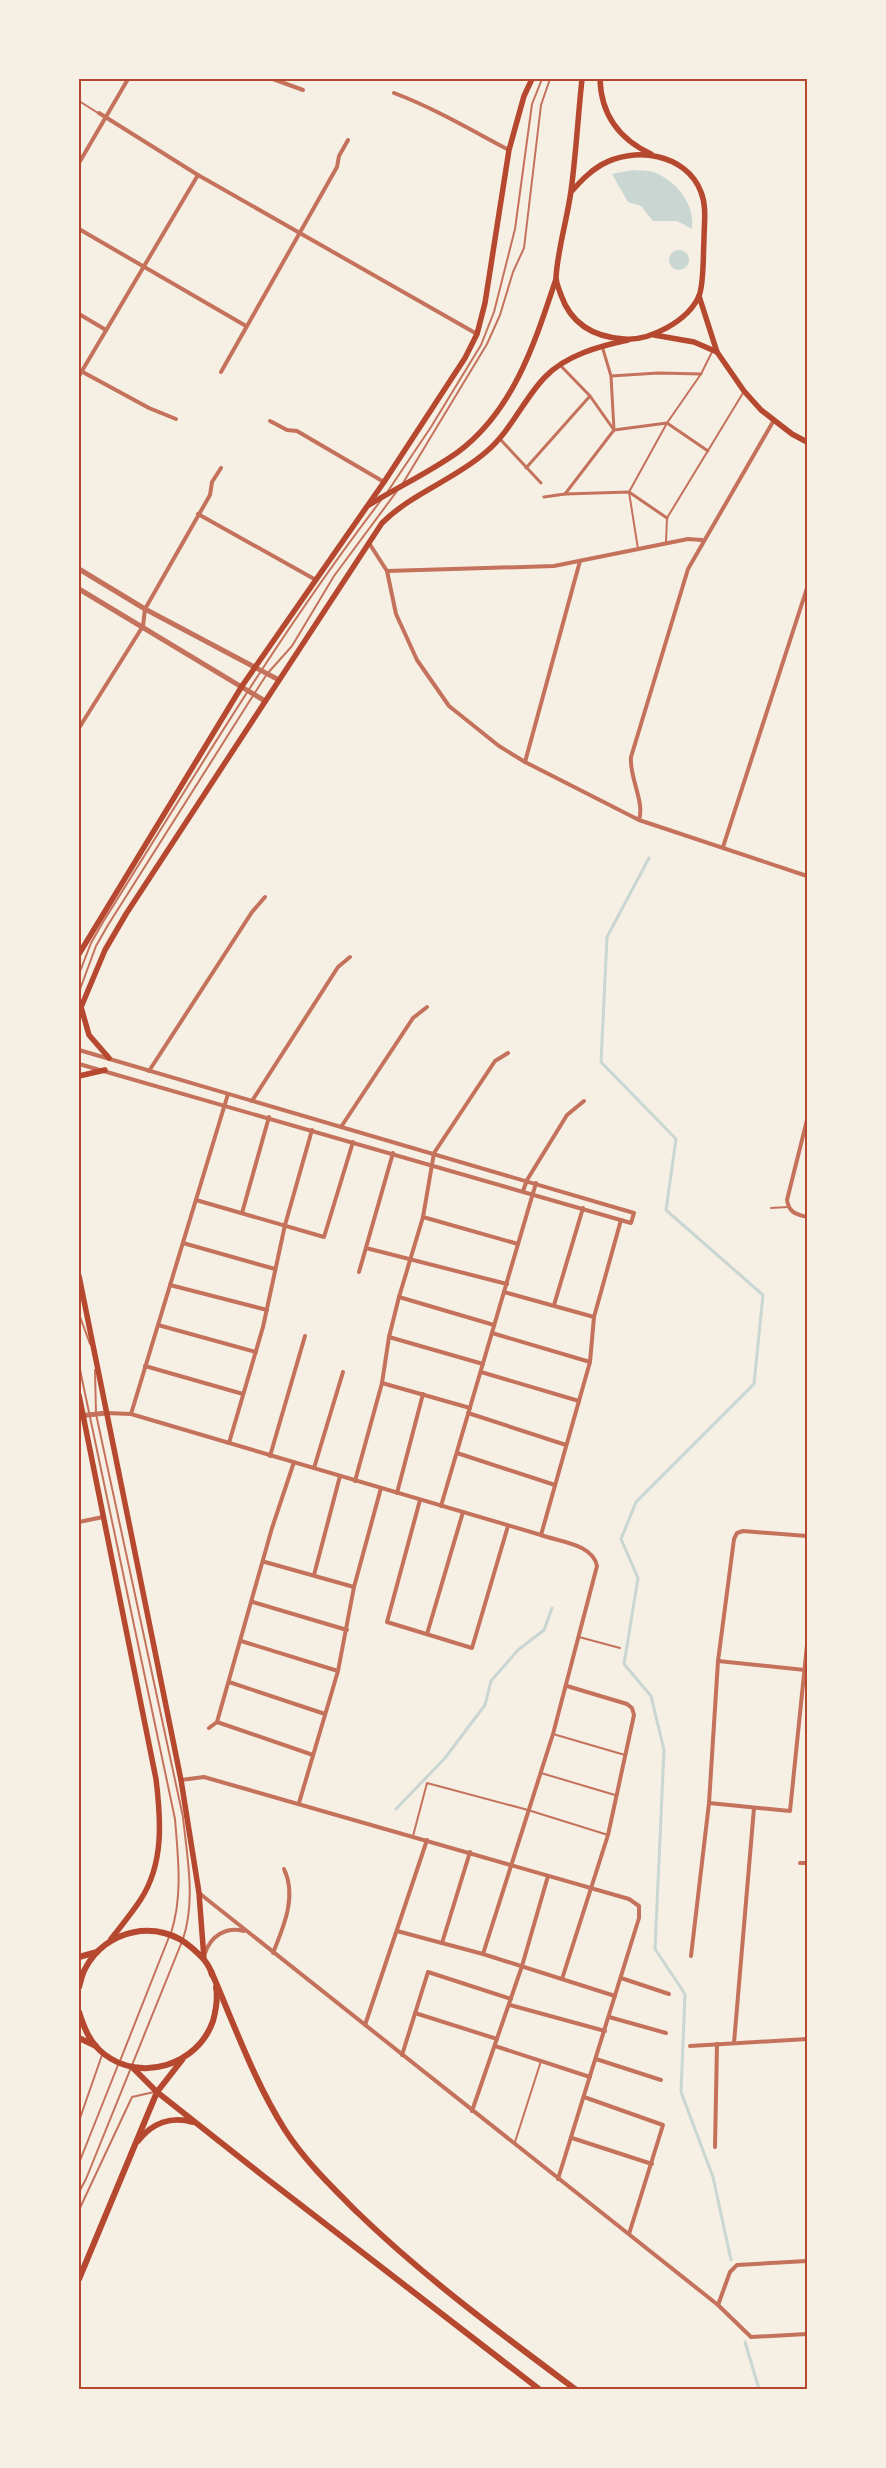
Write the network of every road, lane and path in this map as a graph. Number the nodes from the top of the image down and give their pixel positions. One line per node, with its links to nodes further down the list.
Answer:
1 (128, 79): 12 (street)
2 (273, 79): 8 (street)
3 (532, 79): 14 (main road)
4 (542, 79): 53 (lane)
5 (550, 79): 51 (lane)
6 (582, 79): 18 (main road)
7 (600, 79): 15 (main road)
8 (302, 90)
9 (394, 93): 14 (street)
10 (79, 102): 11 (lane)
11 (98, 113): 12 (street)
12 (106, 117): 16 (street); 17 (street)
13 (348, 140): 20 (street)
14 (509, 150): 27 (main road)
15 (655, 156): 18 (main road); 23 (main road)
16 (79, 163)
17 (198, 175): 20 (street); 21 (street)
18 (571, 192): 22 (main road)
19 (79, 229): 21 (street)
20 (301, 235): 25 (street); 27 (street)
21 (143, 267): 25 (street); 26 (street)
22 (556, 279): 29 (main road); 51 (main road)
23 (699, 296): 28 (main road); 31 (main road)
24 (79, 314): 26 (street)
25 (246, 326): 34 (street)
26 (106, 330): 33 (street)
27 (477, 334): 49 (main road)
28 (654, 335): 29 (main road); 31 (main road)
29 (628, 340): 30 (main road)
30 (602, 346): 32 (main road); 36 (street)
31 (715, 351): 35 (lane); 37 (main road)
32 (560, 365): 38 (street); 44 (main road)
33 (80, 372): 39 (street)
34 (221, 372)
35 (701, 374): 36 (street); 42 (lane)
36 (611, 376): 43 (street)
37 (744, 391): 40 (main road); 46 (lane)
38 (590, 396): 43 (street); 48 (street)
39 (176, 419)
40 (774, 420): 45 (main road); 59 (street)
41 (270, 421): 49 (street)
42 (667, 423): 43 (street); 46 (street); 52 (lane)
43 (614, 430): 54 (street)
44 (500, 438): 48 (street); 60 (main road)
45 (807, 442)
46 (708, 452): 58 (lane)
47 (221, 468): 57 (street)
48 (526, 468): 50 (street)
49 (384, 482): 56 (main road)
50 (542, 483)
51 (402, 484): 53 (main road); 73 (lane)
52 (629, 492): 54 (street); 58 (street); 62 (lane)
53 (386, 494): 56 (main road); 72 (lane)
54 (564, 494): 55 (street)
55 (544, 497)
56 (365, 508): 66 (main road)
57 (198, 514): 66 (street); 69 (street)
58 (667, 518): 61 (lane)
59 (702, 540): 61 (street); 80 (street)
60 (368, 541): 65 (street); 74 (main road)
61 (666, 544): 62 (street)
62 (638, 550): 63 (street)
63 (580, 561): 65 (street); 79 (street)
64 (79, 569): 69 (street)
65 (387, 571): 79 (street)
66 (316, 580): 71 (main road)
67 (807, 588): 81 (street)
68 (79, 589): 70 (street)
69 (145, 609): 70 (street); 71 (street)
70 (143, 626): 75 (street); 78 (street)
71 (255, 667): 72 (street); 75 (main road)
72 (262, 670): 73 (street); 76 (lane)
73 (267, 674): 74 (street); 76 (lane)
74 (279, 680): 77 (main road)
75 (242, 686): 76 (street); 84 (main road)
76 (252, 692): 77 (street); 86 (lane); 87 (lane)
77 (265, 701): 89 (main road)
78 (79, 728)
79 (525, 762): 80 (street)
80 (639, 820): 81 (street)
81 (723, 847): 82 (street)
82 (807, 876)
83 (265, 897): 95 (street)
84 (79, 954)
85 (350, 957): 98 (street)
86 (79, 974)
87 (79, 992)
88 (427, 1007): 103 (street)
89 (80, 1009): 92 (main road)
90 (79, 1050): 92 (street)
91 (508, 1052): 107 (street)
92 (109, 1058): 95 (street)
93 (79, 1064): 94 (street)
94 (105, 1070): 96 (main road); 100 (street)
95 (149, 1071): 97 (street)
96 (79, 1076)
97 (228, 1094): 98 (street); 100 (street)
98 (252, 1101): 103 (street)
99 (584, 1102): 109 (street)
100 (225, 1105): 101 (street); 113 (street)
101 (269, 1117): 104 (street); 117 (street)
102 (807, 1120): 114 (street)
103 (341, 1127): 107 (street)
104 (312, 1130): 105 (street); 121 (street)
105 (354, 1142): 106 (street); 121 (street)
106 (393, 1153): 108 (street); 124 (street)
107 (434, 1153): 108 (street); 109 (street)
108 (433, 1165): 111 (street); 118 (street)
109 (527, 1180): 110 (street); 111 (street)
110 (536, 1183): 112 (street); 120 (street)
111 (524, 1191): 112 (street)
112 (533, 1194): 115 (street); 123 (street)
113 (196, 1200): 117 (street); 122 (street)
114 (788, 1207): 116 (lane); 119 (street)
115 (583, 1208): 120 (street); 133 (street)
116 (771, 1208)
117 (242, 1212): 121 (street)
118 (423, 1217): 123 (street); 125 (street)
119 (807, 1218)
120 (622, 1220): 136 (street)
121 (284, 1225): 126 (street)
122 (183, 1243): 126 (street); 130 (street)
123 (518, 1244): 129 (street)
124 (366, 1248): 125 (street); 127 (street)
125 (411, 1259): 129 (street); 132 (street)
126 (275, 1269): 134 (street)
127 (359, 1272)
128 (79, 1276): 155 (main road)
129 (506, 1284): 131 (street)
130 (170, 1285): 134 (street); 137 (street)
131 (504, 1292): 133 (street); 138 (street)
132 (399, 1297): 138 (street); 141 (street)
133 (554, 1305): 136 (street)
134 (267, 1310): 142 (street)
135 (79, 1314): 156 (lane)
136 (594, 1317): 143 (street)
137 (158, 1325): 142 (street); 146 (street)
138 (494, 1325): 139 (street)
139 (492, 1333): 143 (street); 144 (street)
140 (305, 1336): 163 (street)
141 (389, 1337): 144 (street); 149 (street)
142 (256, 1352): 150 (street)
143 (590, 1362): 153 (street)
144 (483, 1364): 148 (street)
145 (79, 1365): 156 (lane)
146 (145, 1366): 150 (street); 157 (street)
147 (343, 1372): 165 (street)
148 (481, 1372): 153 (street); 154 (street)
149 (382, 1383): 151 (street); 167 (street)
150 (243, 1394): 160 (street)
151 (422, 1394): 154 (street); 170 (street)
152 (79, 1395): 159 (main road)
153 (579, 1401): 161 (street)
154 (470, 1408): 158 (street)
155 (106, 1413): 156 (street); 157 (street); 201 (main road)
156 (93, 1414): 159 (street); 220 (lane); 221 (lane)
157 (131, 1414): 160 (street)
158 (468, 1414): 161 (street); 162 (street)
159 (81, 1416): 174 (main road)
160 (229, 1443): 163 (street)
161 (566, 1445): 168 (street)
162 (457, 1453): 168 (street); 172 (street)
163 (270, 1456): 164 (street)
164 (294, 1462): 165 (street); 179 (street)
165 (314, 1468): 166 (street)
166 (340, 1476): 167 (street); 180 (street)
167 (355, 1481): 169 (street)
168 (555, 1486): 177 (street)
169 (381, 1488): 170 (street); 181 (street)
170 (397, 1493): 171 (street)
171 (420, 1500): 172 (street); 184 (street)
172 (441, 1506): 173 (street)
173 (463, 1512): 176 (street); 184 (street)
174 (103, 1517): 175 (street); 222 (main road)
175 (79, 1522)
176 (508, 1526): 177 (street); 184 (street)
177 (540, 1536): 185 (street)
178 (807, 1536): 189 (street)
179 (264, 1562): 180 (street); 182 (street)
180 (314, 1575): 181 (street)
181 (354, 1587): 183 (street)
182 (252, 1602): 183 (street); 186 (street)
183 (347, 1630): 191 (street)
184 (427, 1634)
185 (579, 1637): 188 (lane); 193 (street)
186 (241, 1641): 191 (street); 192 (street)
187 (807, 1645): 190 (street)
188 (620, 1648)
189 (718, 1661): 190 (street); 204 (street)
190 (806, 1670): 205 (street)
191 (338, 1671): 194 (street)
192 (229, 1682): 194 (street); 195 (street)
193 (567, 1686): 197 (street); 199 (street)
194 (325, 1714): 198 (street)
195 (217, 1722): 196 (street); 198 (street)
196 (209, 1728)
197 (553, 1734): 199 (lane); 200 (street)
198 (313, 1755): 203 (street)
199 (625, 1755): 202 (street)
200 (541, 1773): 202 (lane); 206 (street)
201 (181, 1780): 203 (street); 217 (main road)
202 (618, 1796): 207 (street)
203 (298, 1803): 208 (street)
204 (708, 1803): 205 (street); 228 (street)
205 (754, 1808): 250 (street)
206 (528, 1810): 207 (lane); 208 (lane); 213 (street)
207 (608, 1835): 216 (street)
208 (413, 1836): 209 (street)
209 (427, 1840): 210 (street); 218 (street)
210 (470, 1852): 213 (street); 223 (street)
211 (800, 1863): 212 (street)
212 (807, 1863)
213 (512, 1864): 215 (street); 226 (street)
214 (284, 1869): 225 (street)
215 (548, 1876): 216 (street); 230 (street)
216 (591, 1890): 233 (street); 234 (street)
217 (199, 1893): 219 (street); 227 (main road)
218 (397, 1931): 223 (street); 244 (street)
219 (247, 1932): 225 (street); 227 (street)
220 (170, 1934): 221 (main road); 222 (main road); 260 (lane)
221 (182, 1939): 227 (main road); 261 (lane)
222 (111, 1940): 224 (main road)
223 (442, 1943): 226 (street)
224 (96, 1952): 229 (main road); 231 (main road)
225 (273, 1953): 244 (street)
226 (484, 1954): 230 (street)
227 (205, 1956): 232 (main road)
228 (691, 1956)
229 (79, 1957)
230 (522, 1966): 234 (street); 239 (street)
231 (84, 1969): 235 (main road); 236 (main road)
232 (211, 1971): 257 (main road); 284 (main road)
233 (621, 1978): 237 (street); 238 (street)
234 (562, 1979): 238 (street)
235 (79, 1982)
236 (79, 1987)
237 (669, 1994)
238 (615, 1996): 243 (street)
239 (511, 1999): 240 (street); 242 (street)
240 (510, 2005): 245 (street); 248 (street)
241 (79, 2012): 252 (main road)
242 (415, 2014): 248 (street); 256 (street)
243 (609, 2017): 245 (street); 246 (street)
244 (364, 2025): 256 (street)
245 (605, 2031): 258 (street)
246 (666, 2034)
247 (79, 2038): 252 (main road)
248 (498, 2039): 253 (street)
249 (807, 2039): 250 (street)
250 (734, 2043): 251 (street)
251 (717, 2044): 254 (street); 272 (street)
252 (96, 2046): 255 (main road)
253 (495, 2046): 259 (street); 266 (street)
254 (690, 2046)
255 (103, 2053): 260 (main road); 267 (lane)
256 (402, 2054): 266 (street)
257 (183, 2059): 261 (main road); 264 (main road)
258 (596, 2059): 262 (street); 263 (street)
259 (541, 2061): 262 (street); 270 (lane)
260 (119, 2063): 261 (main road); 273 (lane)
261 (131, 2067): 264 (main road); 276 (lane)
262 (590, 2077): 265 (street)
263 (661, 2080)
264 (157, 2092): 268 (main road); 271 (main road); 277 (lane)
265 (584, 2097): 269 (street); 274 (street)
266 (472, 2111): 270 (street)
267 (79, 2121)
268 (196, 2123): 271 (main road); 283 (main road)
269 (572, 2138): 274 (street); 275 (street)
270 (514, 2144): 275 (street)
271 (132, 2148): 280 (main road)
272 (715, 2148)
273 (79, 2163)
274 (652, 2164): 278 (street)
275 (558, 2178): 278 (street)
276 (79, 2192)
277 (79, 2210)
278 (629, 2234): 281 (street)
279 (807, 2261): 281 (street)
280 (79, 2279)
281 (718, 2305): 282 (street)
282 (807, 2334)
283 (539, 2389)
284 (574, 2389)

